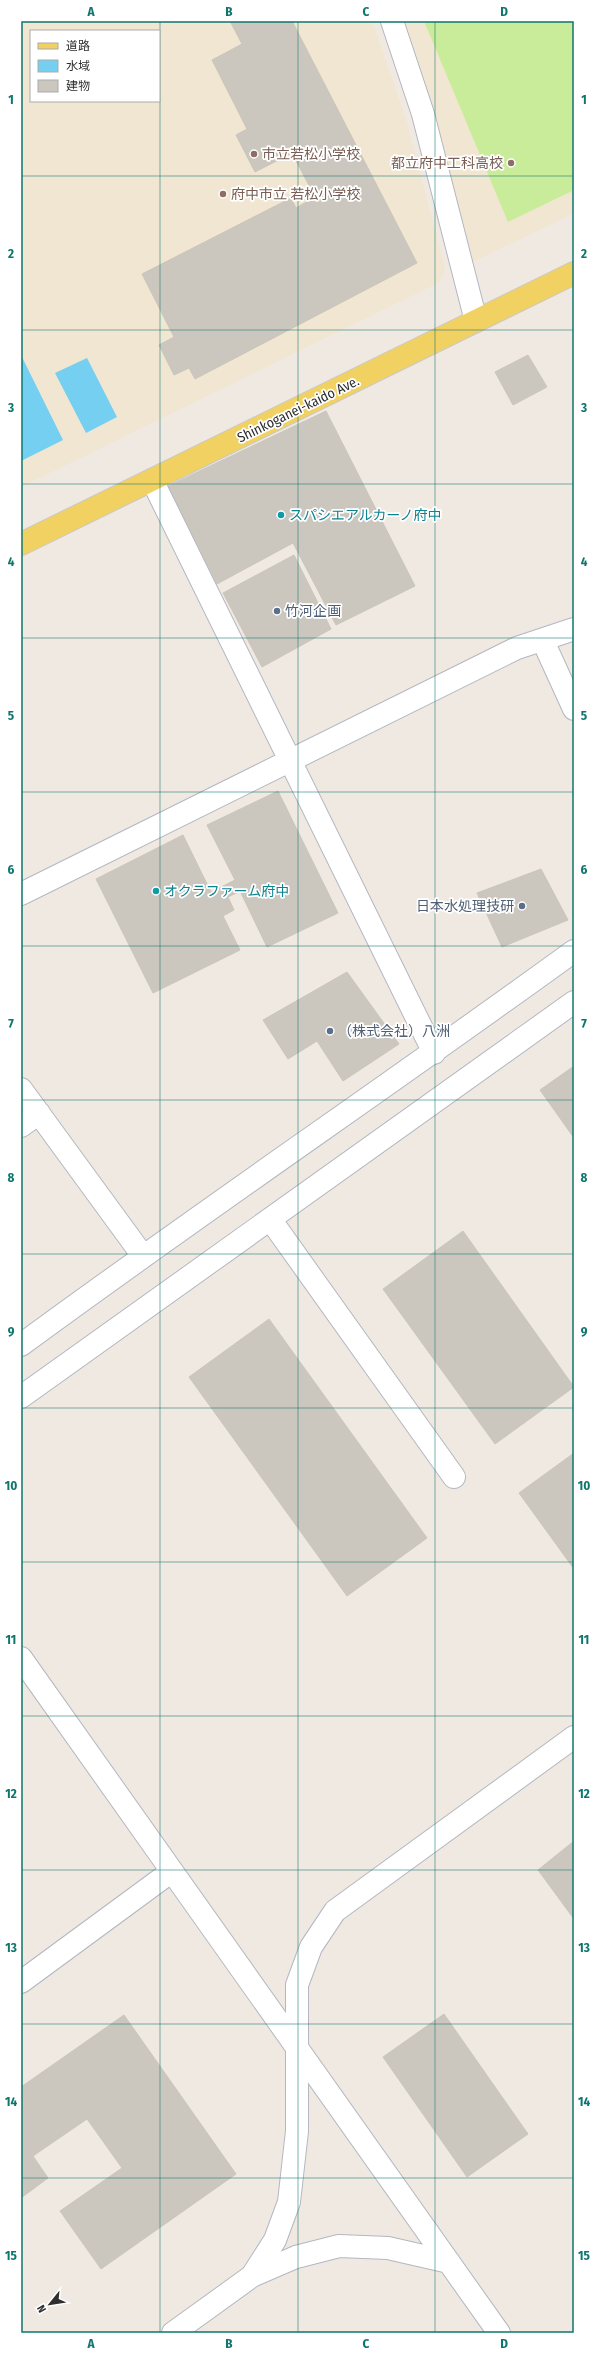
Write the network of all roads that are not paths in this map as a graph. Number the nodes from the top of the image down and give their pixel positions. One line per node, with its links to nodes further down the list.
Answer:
1 (392, 21): 3 (street)
2 (574, 273): 3 (main road, Shinkoganei-kaido Ave.)
3 (476, 321): 4 (main road, Shinkoganei-kaido Ave.)
4 (152, 480): 5 (main road, Shinkoganei-kaido Ave.); 9 (street)
5 (21, 544)
6 (574, 629): 7 (street)
7 (543, 641): 8 (street); 9 (street)
8 (574, 709)
9 (291, 761): 10 (street); 13 (street)
10 (21, 894)
11 (574, 951): 13 (street)
12 (574, 1002): 17 (street)
13 (434, 1053): 18 (street)
14 (21, 1089): 15 (street)
15 (39, 1113): 16 (street); 18 (street)
16 (21, 1126)
17 (270, 1219): 20 (street); 21 (street)
18 (143, 1256): 19 (street)
19 (21, 1345)
20 (21, 1397)
21 (454, 1477)
22 (21, 1658): 24 (street)
23 (574, 1737): 26 (street)
24 (172, 1871): 25 (street); 26 (street)
25 (21, 1982)
26 (296, 2047): 27 (street); 28 (street)
27 (449, 2262): 28 (street); 30 (street)
28 (252, 2276): 29 (street)
29 (173, 2333)
30 (499, 2333)

